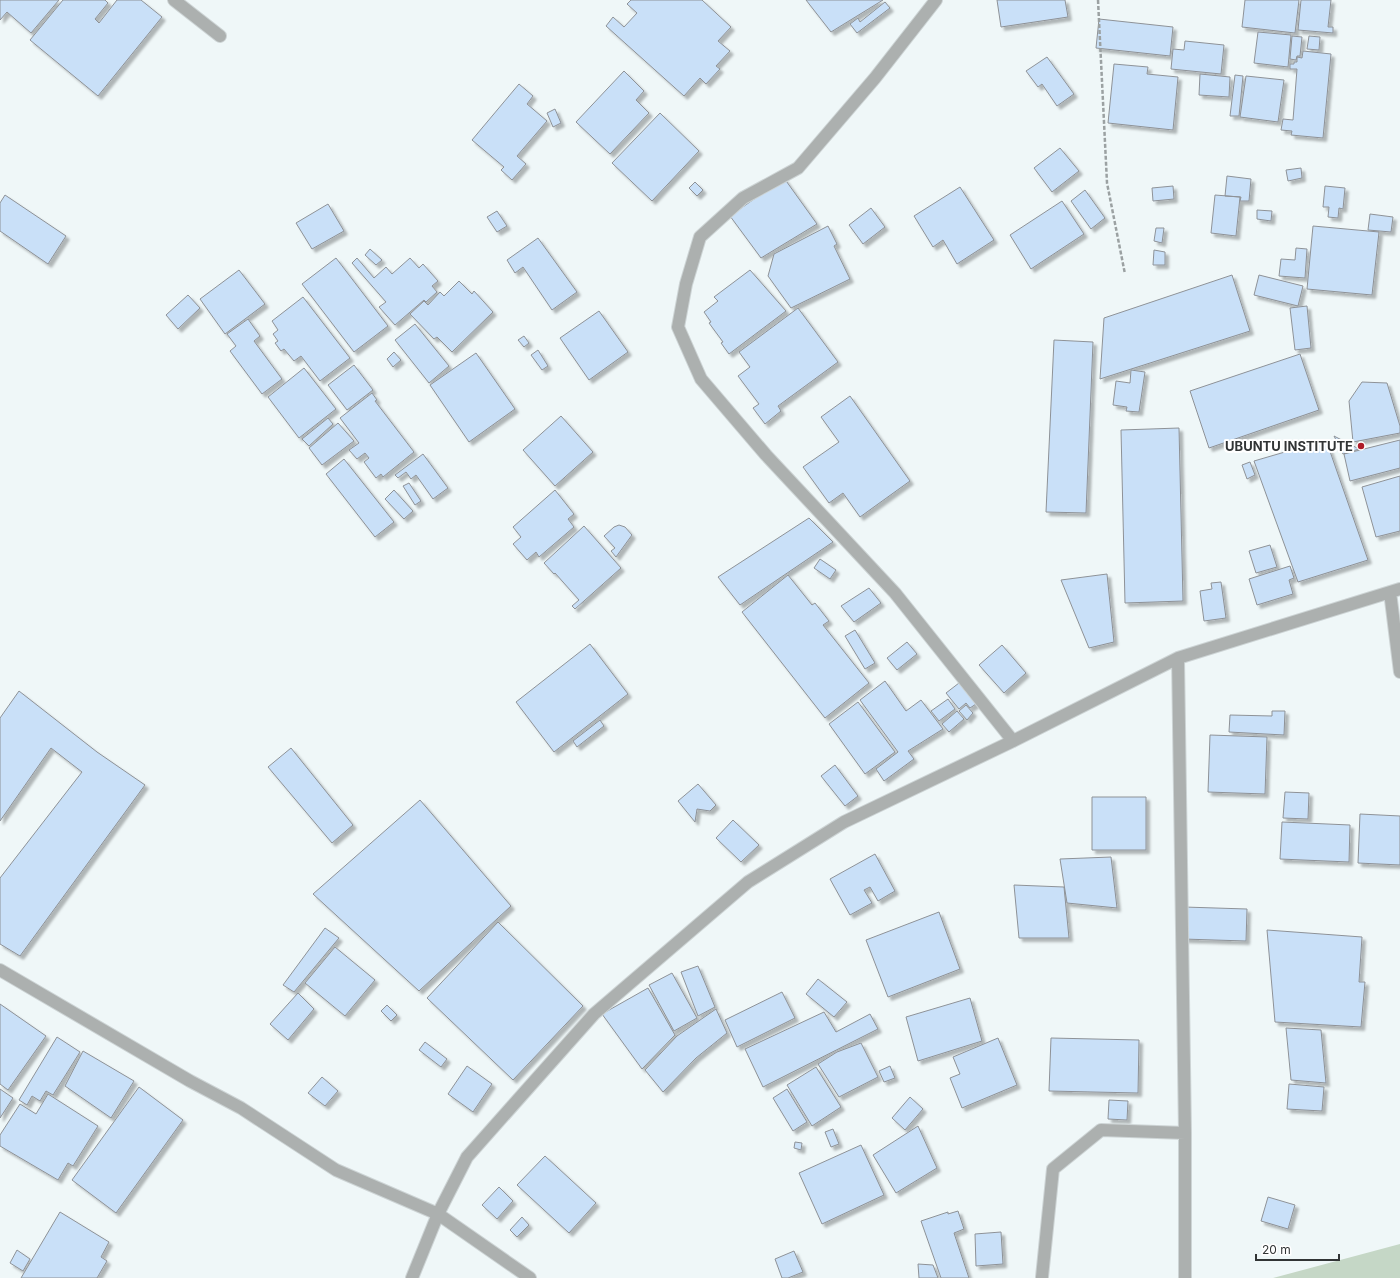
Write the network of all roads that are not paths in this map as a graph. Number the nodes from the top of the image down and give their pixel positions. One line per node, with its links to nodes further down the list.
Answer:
1 (174, 0): 3 (street)
2 (936, 0): 7 (street)
3 (220, 36)
4 (1395, 591): 5 (street); 6 (street)
5 (1178, 658): 7 (street); 9 (street)
6 (1400, 672)
7 (1013, 741): 10 (street)
8 (0, 970): 10 (street)
9 (1185, 1133): 11 (street); 14 (street)
10 (438, 1214): 12 (street); 13 (street)
11 (1042, 1277)
12 (412, 1278)
13 (530, 1278)
14 (1185, 1278)

